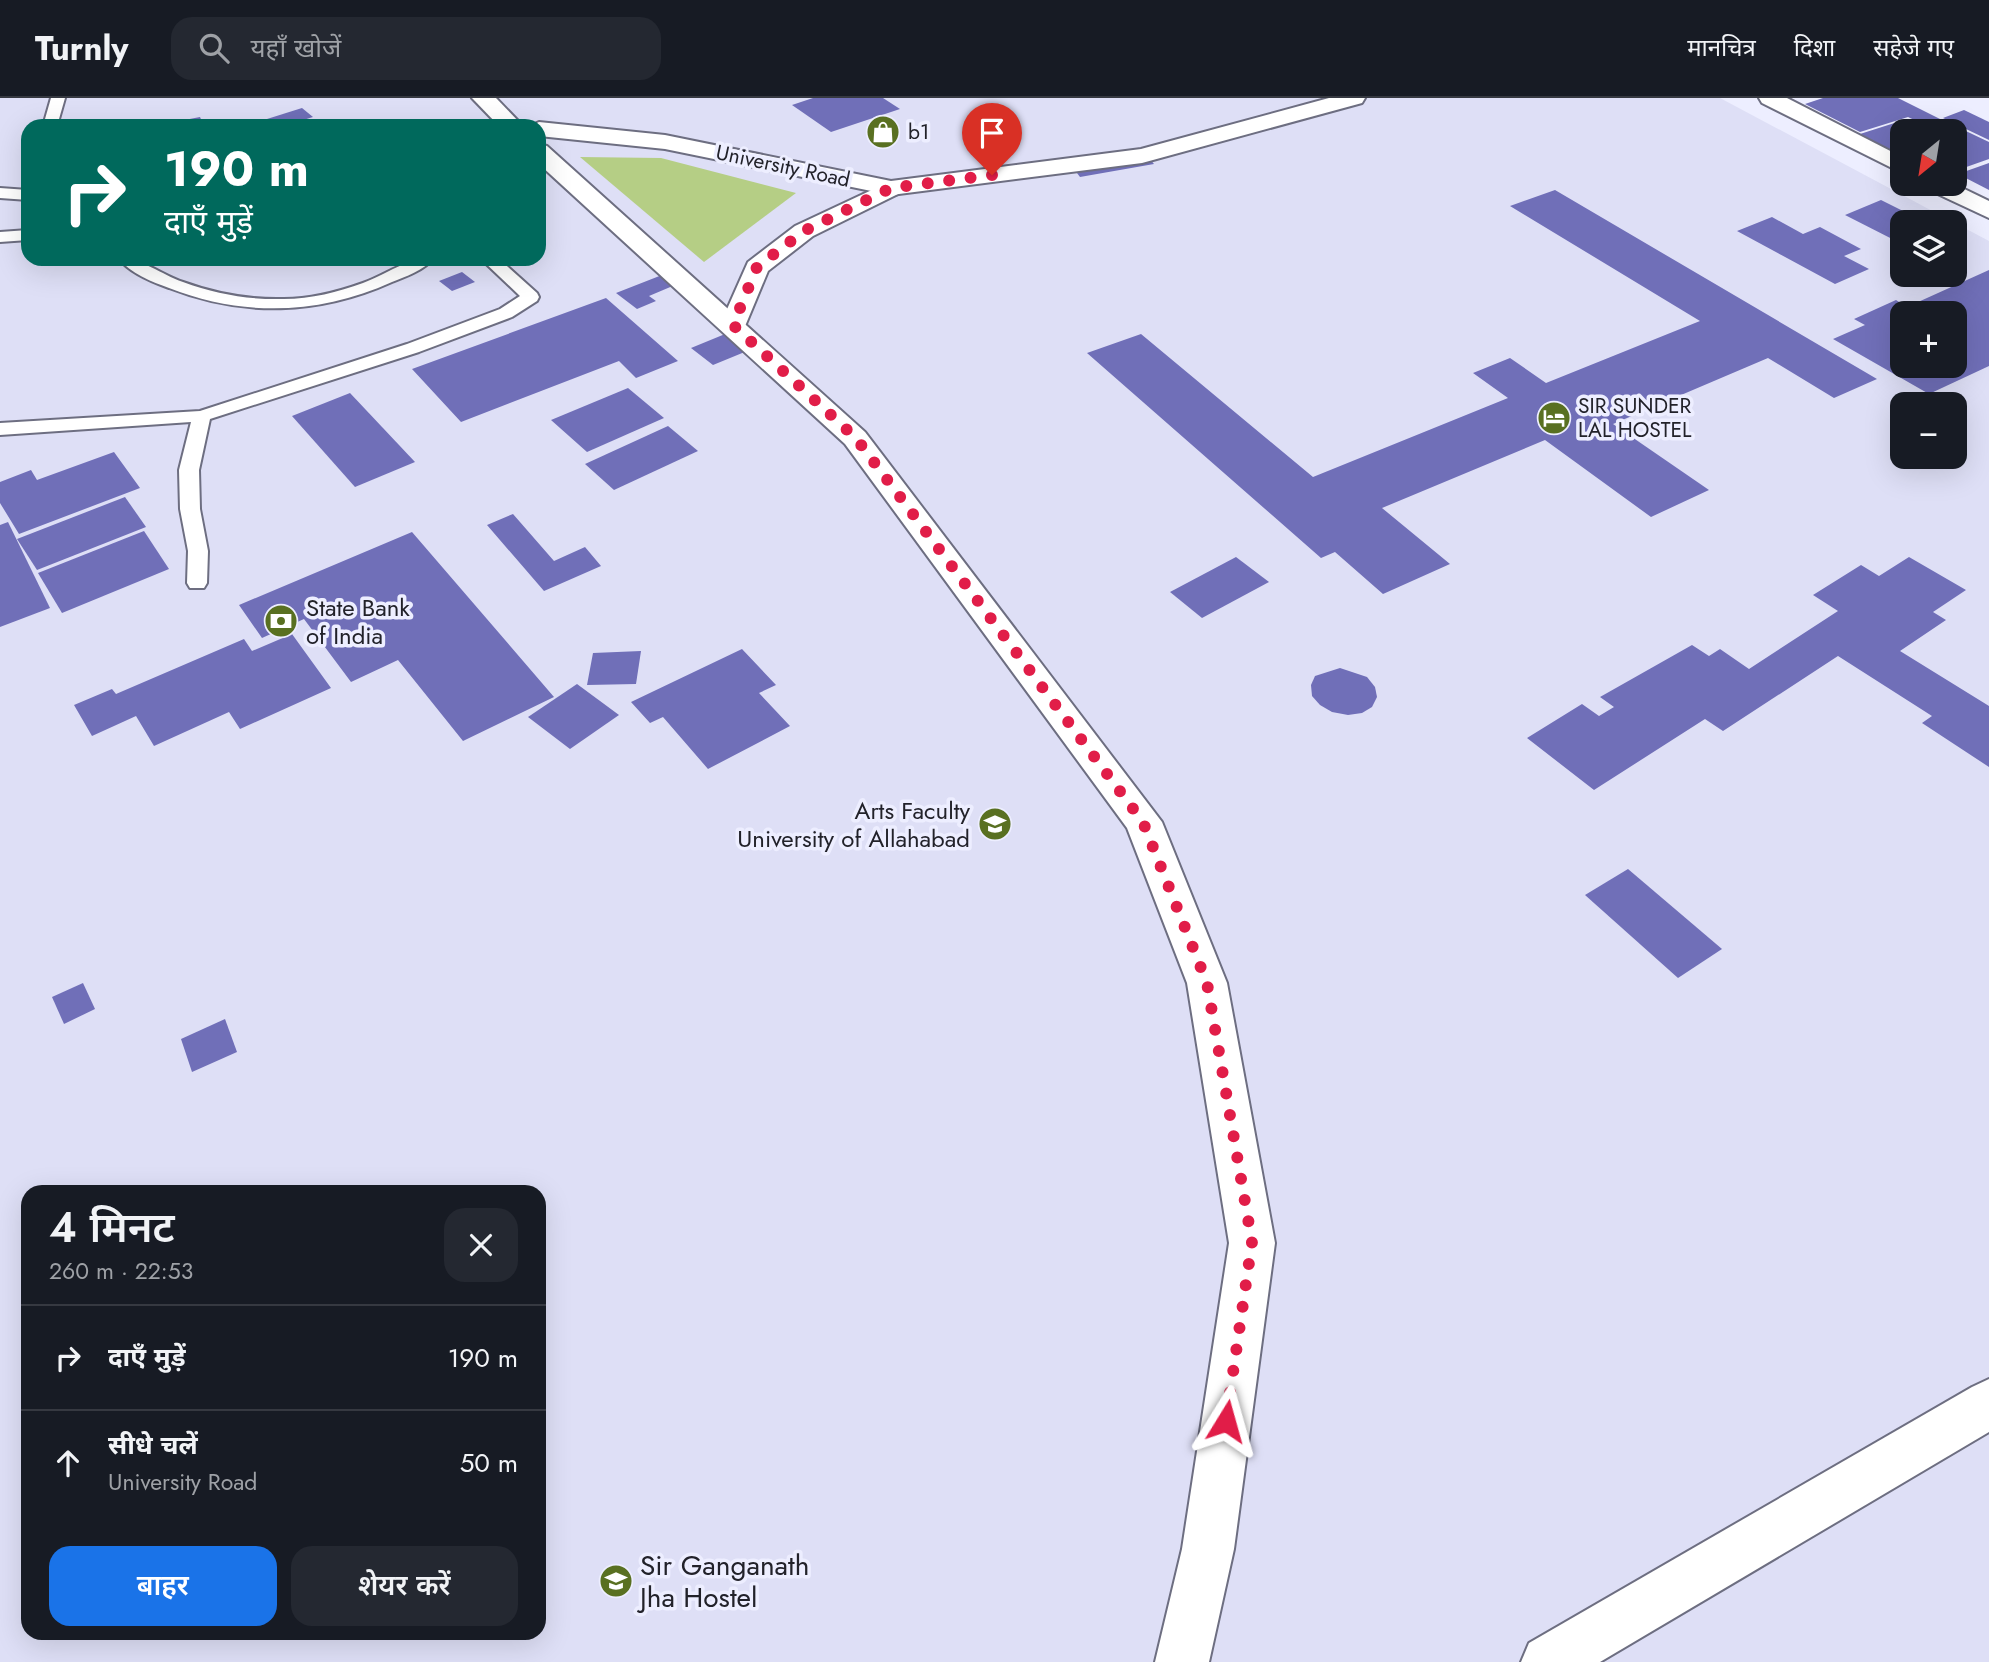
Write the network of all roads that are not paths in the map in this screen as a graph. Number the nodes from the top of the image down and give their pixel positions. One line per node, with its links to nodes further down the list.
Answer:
1 (58, 98): 5 (lane)
2 (483, 98): 6 (street)
3 (1354, 98): 10 (street, University Road)
4 (1770, 98): 9 (street)
5 (50, 119)
6 (505, 119)
7 (546, 130): 10 (street, University Road)
8 (546, 156): 20 (street)
9 (1890, 160)
10 (891, 188): 20 (street)
11 (0, 193): 12 (lane)
12 (21, 194)
13 (1960, 196): 14 (street)
14 (1989, 211)
15 (21, 236): 16 (lane)
16 (0, 237)
17 (139, 266): 18 (lane)
18 (413, 266)
19 (497, 266): 21 (lane)
20 (733, 325): 25 (street)
21 (202, 416): 22 (lane); 23 (lane)
22 (0, 429)
23 (197, 583)
24 (1989, 1404): 26 (street)
25 (1182, 1662)
26 (1548, 1662)

